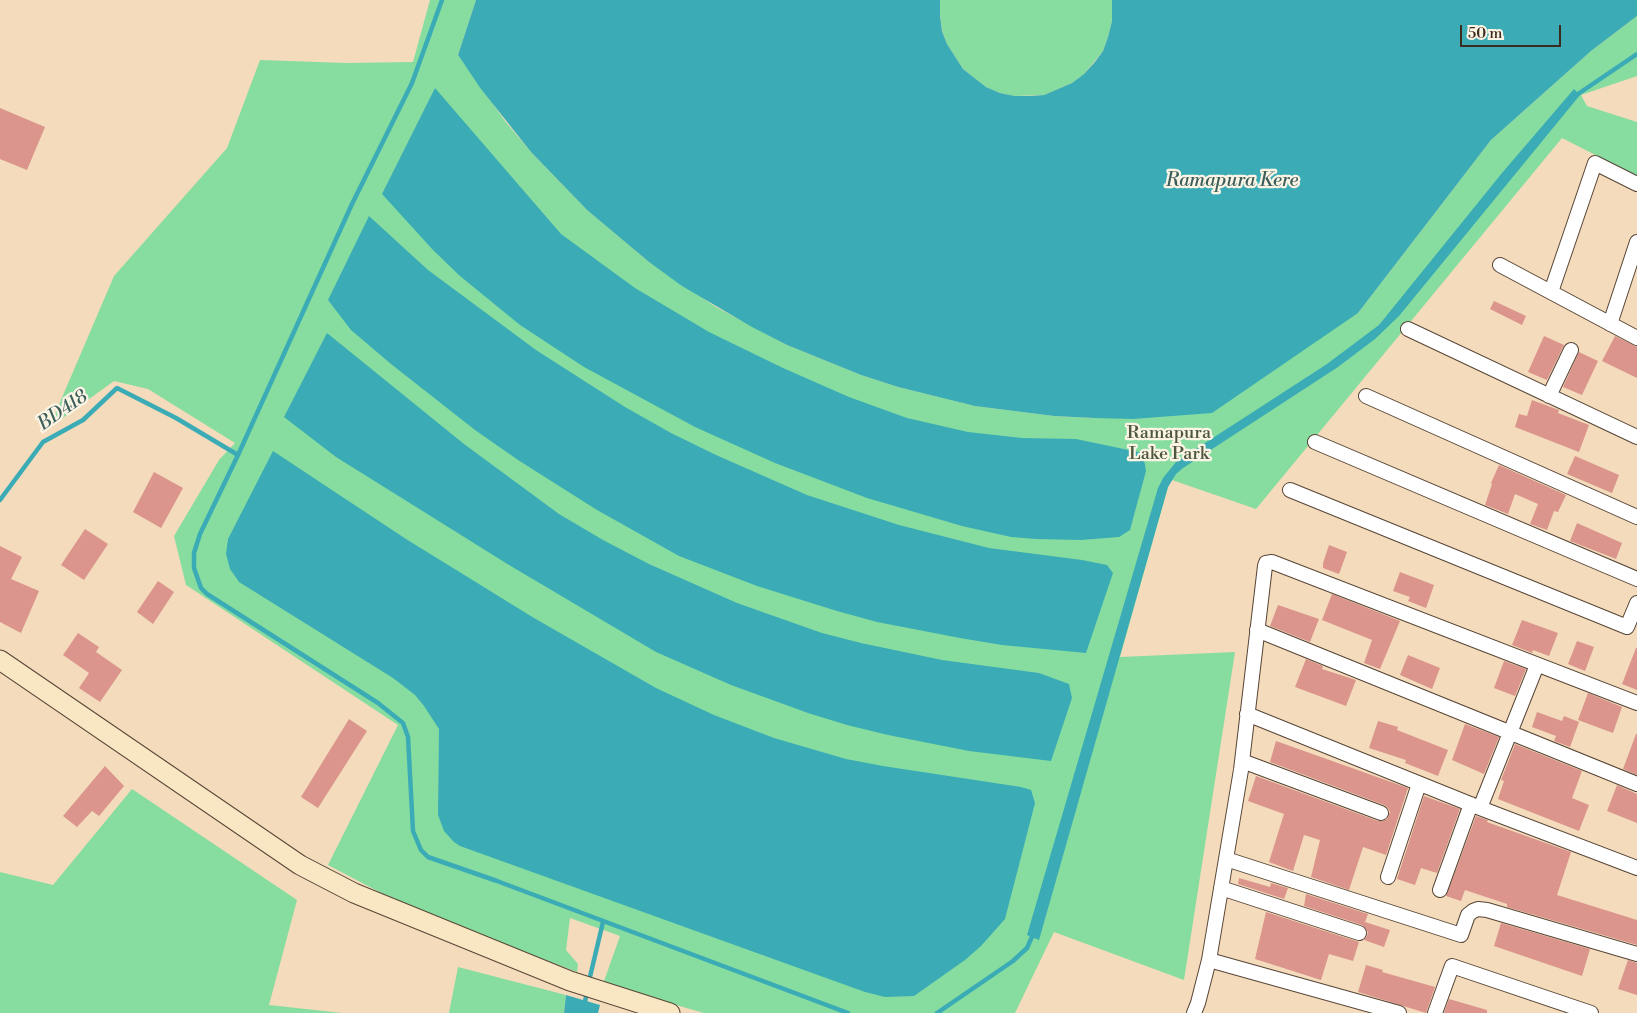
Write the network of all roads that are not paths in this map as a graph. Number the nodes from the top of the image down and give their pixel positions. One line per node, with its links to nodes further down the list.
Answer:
1 (1637, 184): 4 (street)
2 (1637, 242): 5 (street)
3 (1500, 265): 4 (street)
4 (1552, 292): 5 (street)
5 (1610, 324): 7 (street)
6 (1408, 329): 10 (street)
7 (1637, 338)
8 (1571, 350): 10 (street)
9 (1366, 396): 14 (street)
10 (1549, 396): 11 (street)
11 (1637, 437)
12 (1316, 442): 15 (street)
13 (1290, 490): 16 (street)
14 (1637, 517)
15 (1637, 579)
16 (1637, 603)
17 (1257, 630): 19 (street); 21 (street); 22 (street)
18 (0, 660): 36 (main road)
19 (1537, 665): 20 (street); 22 (street)
20 (1637, 703)
21 (1247, 714): 23 (street); 24 (street)
22 (1510, 733): 25 (street); 26 (street)
23 (1242, 761): 27 (street); 28 (street)
24 (1420, 784): 26 (street); 30 (street)
25 (1637, 784)
26 (1476, 806): 29 (street); 32 (street)
27 (1381, 813)
28 (1226, 859): 31 (street); 34 (street)
29 (1637, 868)
30 (1388, 877)
31 (1221, 888): 33 (street); 35 (street)
32 (1440, 890)
33 (1359, 933)
34 (1637, 954)
35 (1209, 960): 37 (street); 38 (street)
36 (670, 1013)
37 (1194, 1013)
38 (1399, 1013)
39 (1435, 1013): 40 (street)
40 (1591, 1013)

